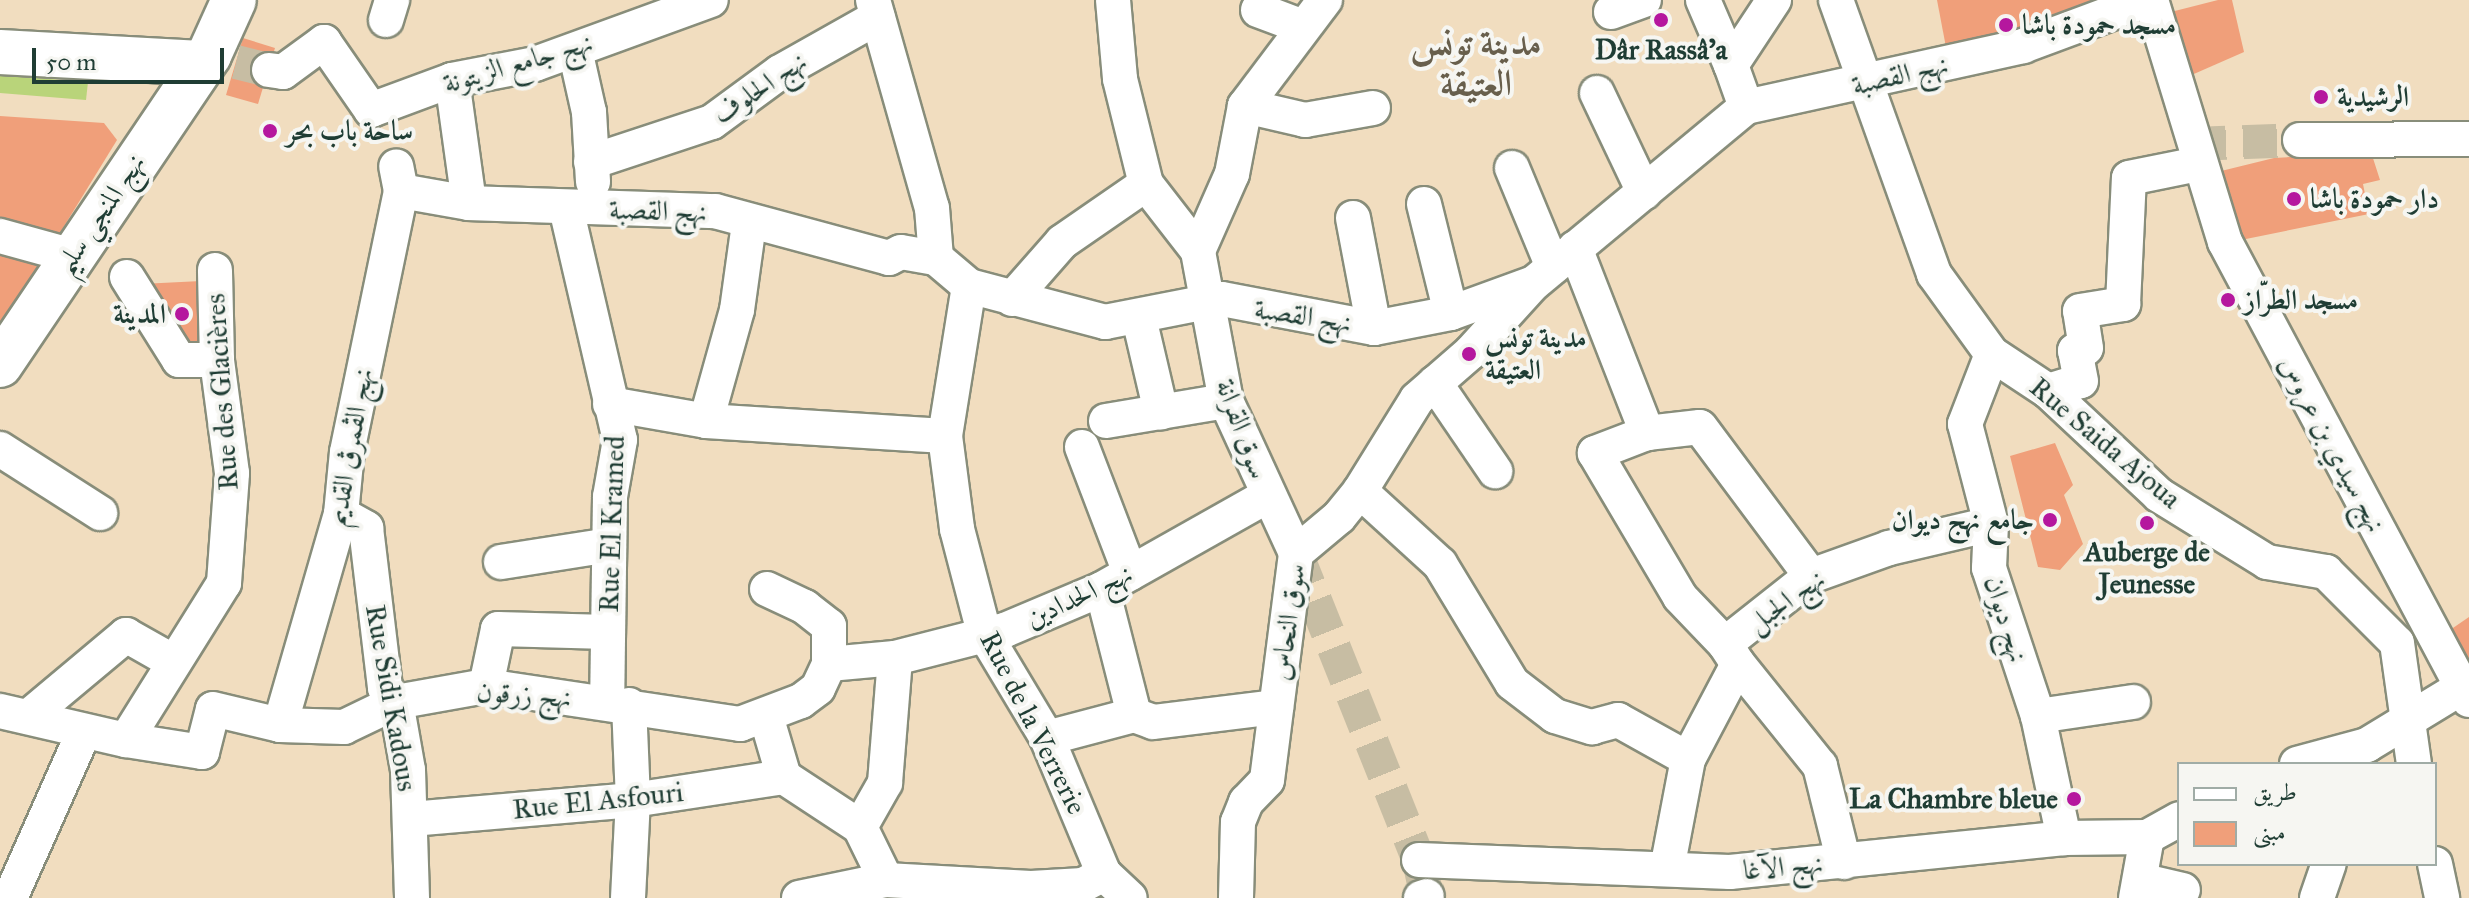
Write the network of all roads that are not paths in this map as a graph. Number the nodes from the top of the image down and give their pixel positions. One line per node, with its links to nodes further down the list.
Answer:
1 (234, 0): 16 (main road, نهج المنجي سليم)
2 (711, 0): 14 (street, نهج جامع الزيتونة)
3 (1113, 0): 31 (street)
4 (1325, 0): 13 (street)
5 (1644, 0): 12 (street)
6 (1703, 0): 17 (street)
7 (1774, 0): 17 (street)
8 (1836, 0): 20 (street, Rue Saida Ajoua)
9 (2149, 0): 20 (street, نهج القصبة); 28 (street, نهج سيدي بن عروس)
10 (875, 8): 27 (street, نهج الحلوف); 41 (street)
11 (1258, 10): 13 (street)
12 (1611, 12)
13 (1303, 27): 22 (street)
14 (575, 50): 19 (street, نهج جامع الزيتونة); 27 (street, Rue El Kramed)
15 (0, 52): 16 (main road)
16 (215, 60): 40 (main road, نهج المنجي سليم)
17 (1731, 65): 23 (street)
18 (269, 70): 19 (street, نهج جامع الزيتونة)
19 (452, 80): 33 (street)
20 (1868, 83): 23 (street, نهج القصبة); 51 (street, Rue Saida Ajoua)
21 (1597, 93): 32 (street)
22 (1245, 106): 24 (street); 39 (street)
23 (1746, 107): 32 (street, نهج القصبة)
24 (1373, 108)
25 (2469, 139): 26 (street)
26 (2300, 140)
27 (591, 162): 35 (street, Rue El Kramed)
28 (2198, 164): 55 (street); 84 (street, نهج سيدي بن عروس)
29 (1512, 168): 42 (street)
30 (399, 178): 33 (street, نهج القصبة); 69 (street, نهج الڨمرڨ القديم)
31 (1146, 184): 39 (street); 46 (street)
32 (1644, 192): 42 (street, نهج القصبة)
33 (469, 203): 35 (street, نهج القصبة)
34 (1424, 204): 48 (street)
35 (581, 209): 37 (street, نهج القصبة); 57 (street, Rue El Kramed)
36 (1353, 218): 50 (street)
37 (749, 223): 41 (street, نهج القصبة); 59 (street)
38 (0, 236): 40 (street)
39 (1198, 251): 47 (street, سوق القرانة)
40 (73, 256): 53 (main road, نهج المنجي سليم)
41 (936, 258): 45 (street, نهج القصبة)
42 (1554, 266): 48 (street, نهج القصبة); 54 (street, سوق النحاس); 61 (street)
43 (215, 270): 52 (street, Rue des Glacières)
44 (127, 277): 52 (street)
45 (969, 286): 46 (street, نهج القصبة); 62 (street, Rue de la Verrerie)
46 (1012, 299): 49 (street, نهج القصبة)
47 (1205, 303): 49 (street, نهج القصبة); 50 (street, نهج القصبة); 56 (street, سوق القرانة)
48 (1451, 313): 50 (street, نهج القصبة)
49 (1139, 318): 58 (street)
50 (1374, 328)
51 (1992, 354): 55 (street, Rue Saida Ajoua); 70 (street, نهج ديوان)
52 (217, 360): 81 (street, Rue des Glacières)
53 (0, 365)
54 (1435, 383): 65 (street); 66 (street, سوق النحاس)
55 (2048, 391): 93 (street, Rue Saida Ajoua)
56 (1226, 401): 58 (street); 67 (street, سوق القرانة)
57 (610, 404): 59 (street); 71 (street, Rue El Kramed)
58 (1161, 412): 60 (street)
59 (706, 421): 62 (street)
60 (1106, 421)
61 (1647, 433): 74 (street); 79 (street)
62 (945, 436): 78 (street, Rue de la Verrerie)
63 (1082, 447): 75 (street)
64 (0, 449): 68 (street)
65 (1495, 471)
66 (1360, 491): 72 (street, سوق النحاس); 99 (street)
67 (1267, 496): 72 (street, سوق القرانة); 75 (street, نهج الحدادين)
68 (100, 513)
69 (341, 514): 85 (street, Rue Sidi Kadous); 94 (street, نهج الڨمرڨ القديم)
70 (1991, 524): 74 (street, نهج الجبل); 92 (street, نهج ديوان)
71 (609, 545): 73 (street); 77 (street, Rue El Kramed)
72 (1296, 553): 88 (street, سوق النحاس)
73 (501, 562)
74 (1811, 576): 79 (street, نهج الجبل)
75 (1116, 581): 78 (street, نهج الحدادين); 90 (street)
76 (767, 589): 82 (street)
77 (608, 632): 83 (street); 87 (street, Rue El Kramed)
78 (984, 633): 80 (street, نهج الحدادين); 96 (street, Rue de la Verrerie)
79 (1732, 654): 99 (street, نهج الجبل); 110 (street)
80 (895, 658): 82 (street, نهج الحدادين); 106 (street)
81 (172, 661): 89 (street); 97 (street, Rue des Glacières)
82 (829, 664): 91 (street, نهج زرقون)
83 (486, 686): 85 (street, نهج زرقون); 87 (street, نهج زرقون)
84 (2466, 689): 93 (street)
85 (396, 702): 94 (street, نهج زرقون); 104 (street, Rue Sidi Kadous)
86 (2133, 702): 92 (street)
87 (618, 703): 91 (street, نهج زرقون); 103 (street, Rue El Kramed)
88 (1276, 707): 90 (street); 125 (street, سوق النحاس)
89 (14, 714): 95 (street)
90 (1134, 715): 96 (street)
91 (766, 716): 102 (street)
92 (2038, 716): 108 (street, نهج ديوان)
93 (2405, 719): 98 (street); 101 (street, Rue Saida Ajoua)
94 (280, 725): 97 (street, نهج زرقون)
95 (84, 732): 97 (street); 120 (street)
96 (1047, 738): 114 (street, Rue de la Verrerie)
97 (126, 740)
98 (2364, 754): 100 (street)
99 (1688, 759): 113 (street, نهج الجبل)
100 (2310, 762)
101 (2414, 762)
102 (784, 777): 103 (street, Rue El Asfouri); 106 (street)
103 (633, 800): 104 (street, Rue El Asfouri); 122 (street, Rue El Kramed)
104 (411, 819): 121 (street, Rue Sidi Kadous)
105 (2177, 820): 107 (street)
106 (860, 827): 115 (street)
107 (2147, 837): 108 (street, نهج الآغا); 117 (street)
108 (2064, 838): 110 (street, نهج الآغا)
109 (1419, 860): 113 (street, نهج الآغا)
110 (1844, 862): 116 (street, نهج الآغا)
111 (2328, 866): 126 (street)
112 (2435, 866): 127 (street)
113 (1667, 869): 116 (street, نهج الآغا)
114 (1104, 874): 118 (street); 124 (street)
115 (886, 880): 118 (street); 123 (street)
116 (1736, 885)
117 (2138, 889): 119 (street)
118 (969, 890)
119 (2183, 890)
120 (10, 898)
121 (412, 898)
122 (628, 898)
123 (799, 898)
124 (1130, 898)
125 (1236, 898)
126 (2317, 898)
127 (2442, 898)

